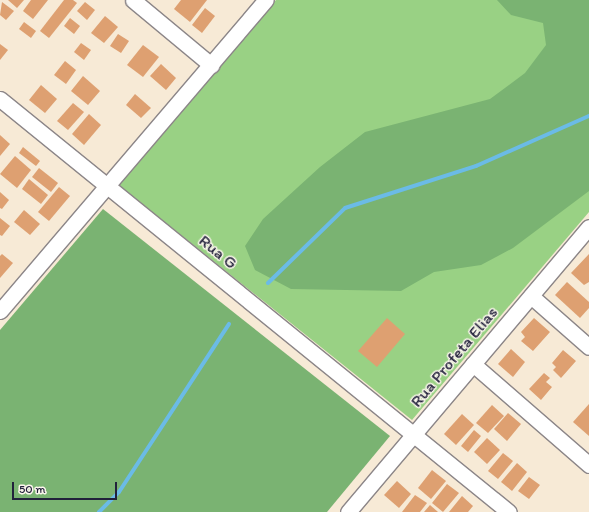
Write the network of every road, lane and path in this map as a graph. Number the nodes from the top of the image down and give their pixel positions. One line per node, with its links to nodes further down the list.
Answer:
1 (133, 0): 3 (street)
2 (266, 0): 3 (street)
3 (211, 65): 5 (street)
4 (0, 99): 5 (street, Rua G)
5 (108, 187): 8 (street); 11 (street, Rua G)
6 (588, 229): 7 (street, Rua Profeta Elias)
7 (530, 296): 9 (street); 10 (street, Rua Profeta Elias)
8 (1, 308)
9 (589, 347)
10 (473, 364): 11 (street, Rua Profeta Elias); 12 (street)
11 (414, 434): 13 (street, Rua Profeta Elias); 14 (street, Rua G)
12 (589, 465)
13 (357, 509)
14 (509, 512)

